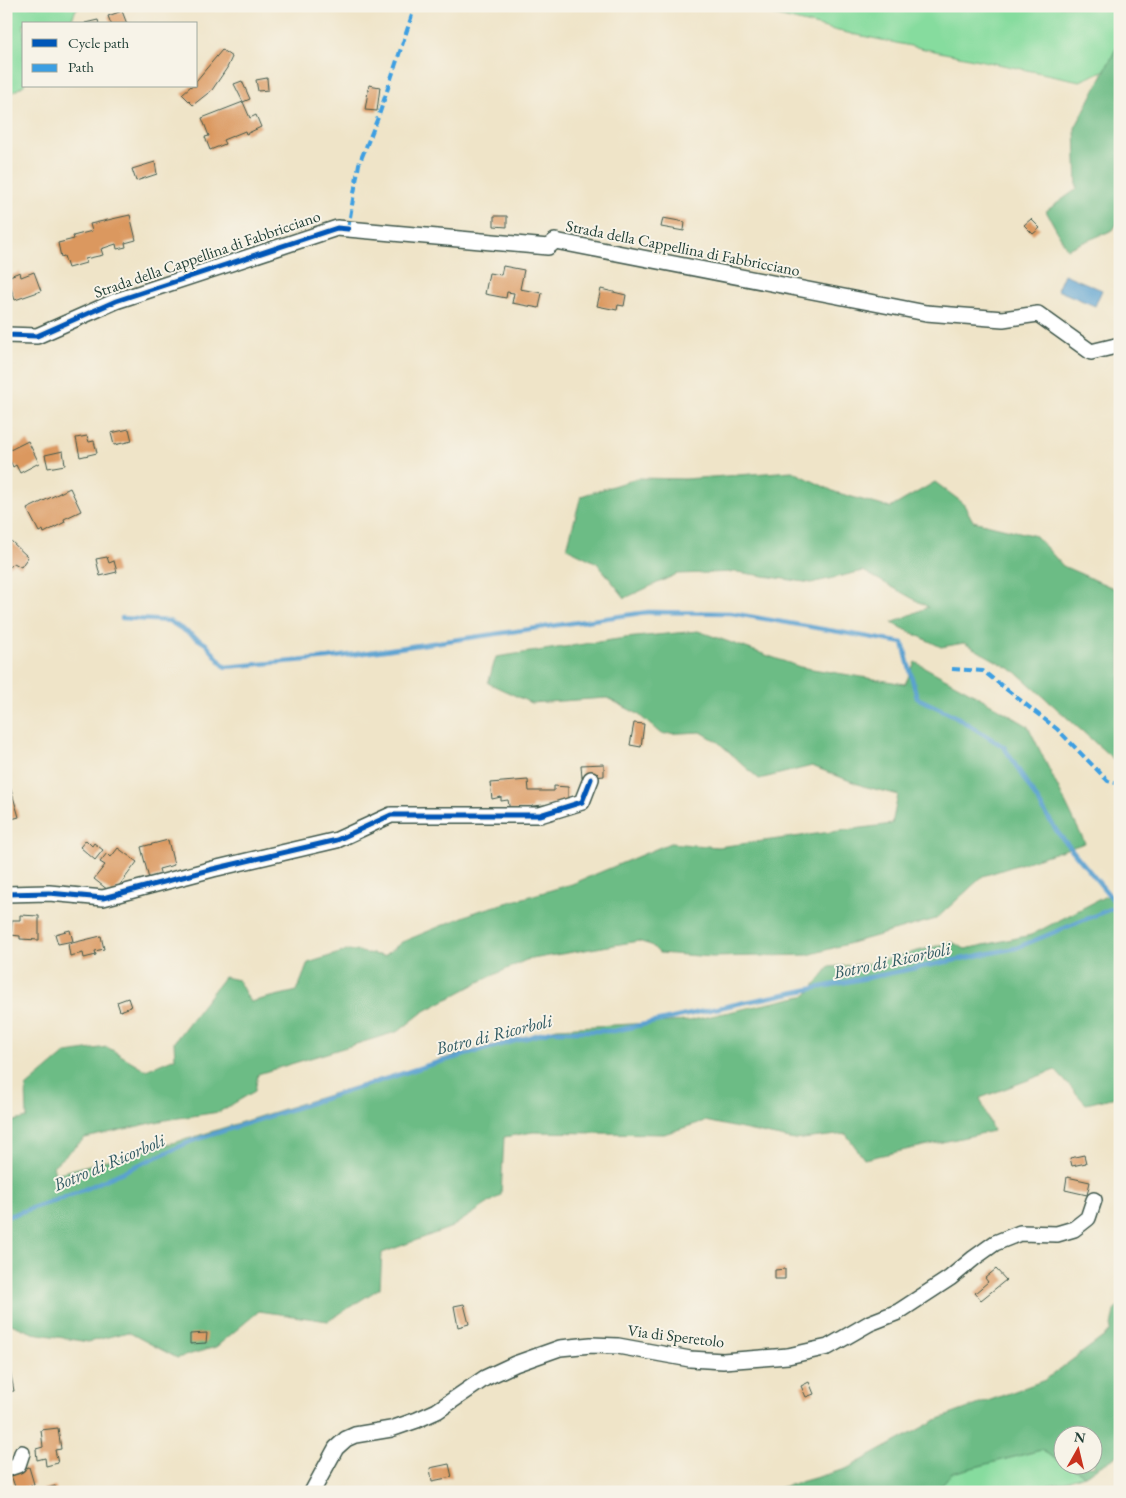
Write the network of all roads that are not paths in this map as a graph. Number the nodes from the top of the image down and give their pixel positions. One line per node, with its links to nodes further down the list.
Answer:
1 (6, 335): 2 (street, Strada della Cappellina di Fabbricciano)
2 (1120, 345)
3 (591, 778): 4 (street)
4 (6, 894)
5 (1094, 1200): 8 (street, Via di Speretolo)
6 (22, 1453): 7 (street)
7 (6, 1469)
8 (312, 1492)

